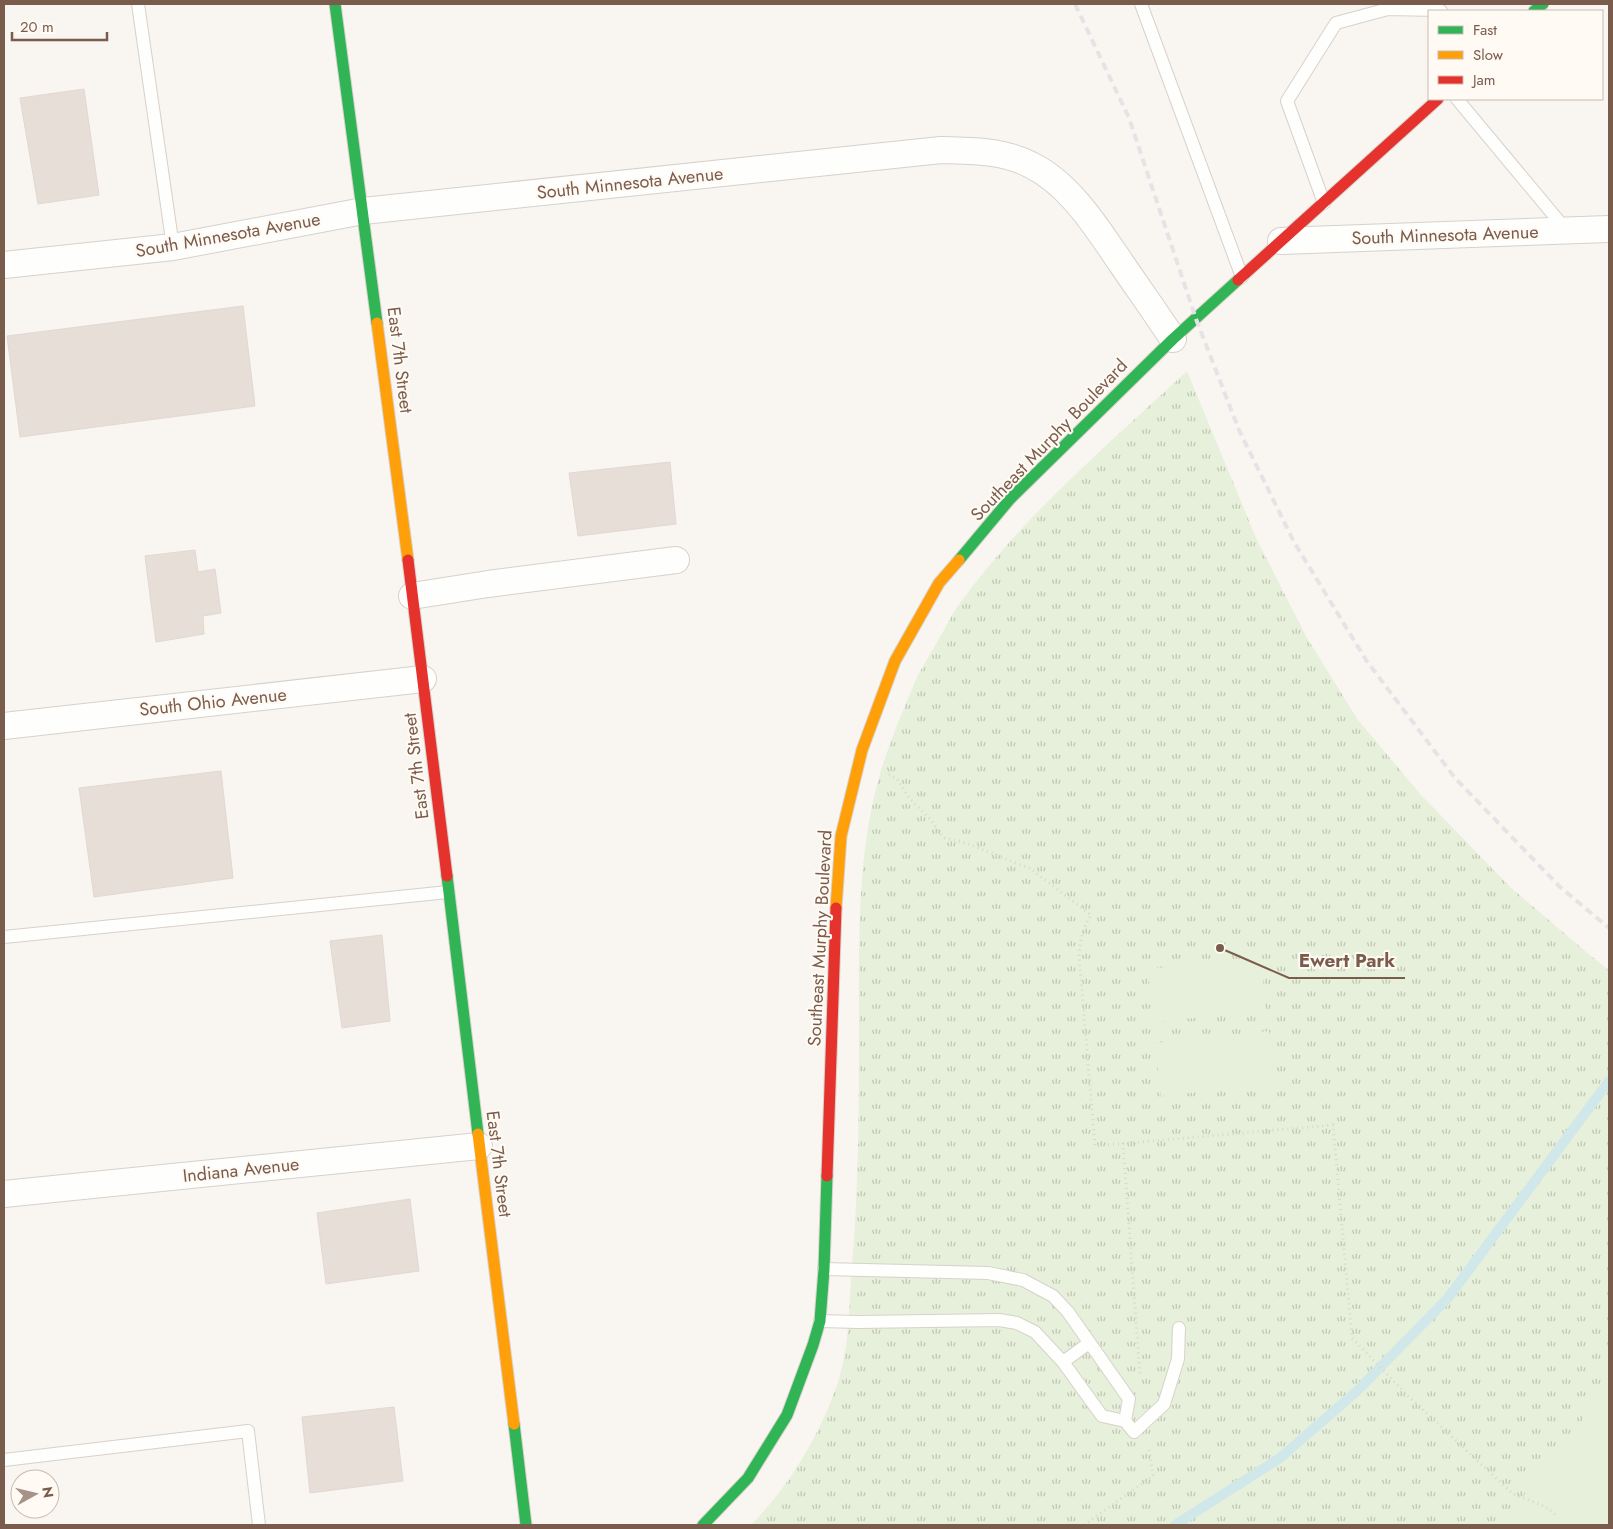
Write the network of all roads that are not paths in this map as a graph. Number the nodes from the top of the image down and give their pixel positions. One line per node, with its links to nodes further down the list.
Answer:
1 (138, 4): 12 (lane)
2 (335, 4): 8 (street, East 7th Street)
3 (1141, 4): 14 (lane)
4 (1438, 10): 7 (lane)
5 (1437, 100): 7 (street, Southeast Murphy Boulevard)
6 (1457, 100): 10 (lane)
7 (1324, 202): 11 (street, Southeast Murphy Boulevard)
8 (363, 211): 12 (street, South Minnesota Avenue); 15 (street, South Minnesota Avenue); 17 (street, East 7th Street)
9 (1609, 229): 10 (street, South Minnesota Avenue)
10 (1567, 231): 11 (street, South Minnesota Avenue)
11 (1281, 241): 14 (street, Southeast Murphy Boulevard)
12 (172, 247): 13 (street, South Minnesota Avenue)
13 (4, 265)
14 (1242, 277): 15 (street, Southeast Murphy Boulevard)
15 (1173, 339): 24 (street, Southeast Murphy Boulevard)
16 (676, 560): 17 (street)
17 (412, 596): 18 (street, East 7th Street)
18 (423, 679): 19 (street, South Ohio Avenue); 20 (street, East 7th Street)
19 (4, 726)
20 (448, 892): 21 (lane); 22 (street, East 7th Street)
21 (4, 937)
22 (479, 1146): 23 (street, Indiana Avenue); 32 (street, East 7th Street)
23 (4, 1194)
24 (824, 1269): 25 (street, Southeast Murphy Boulevard); 27 (lane)
25 (820, 1321): 28 (lane); 33 (street, Southeast Murphy Boulevard)
26 (1179, 1328): 29 (lane)
27 (1089, 1343): 28 (lane); 29 (lane)
28 (1063, 1362): 29 (lane)
29 (1125, 1420)
30 (4, 1460): 31 (lane)
31 (259, 1525)
32 (526, 1525)
33 (703, 1525)

